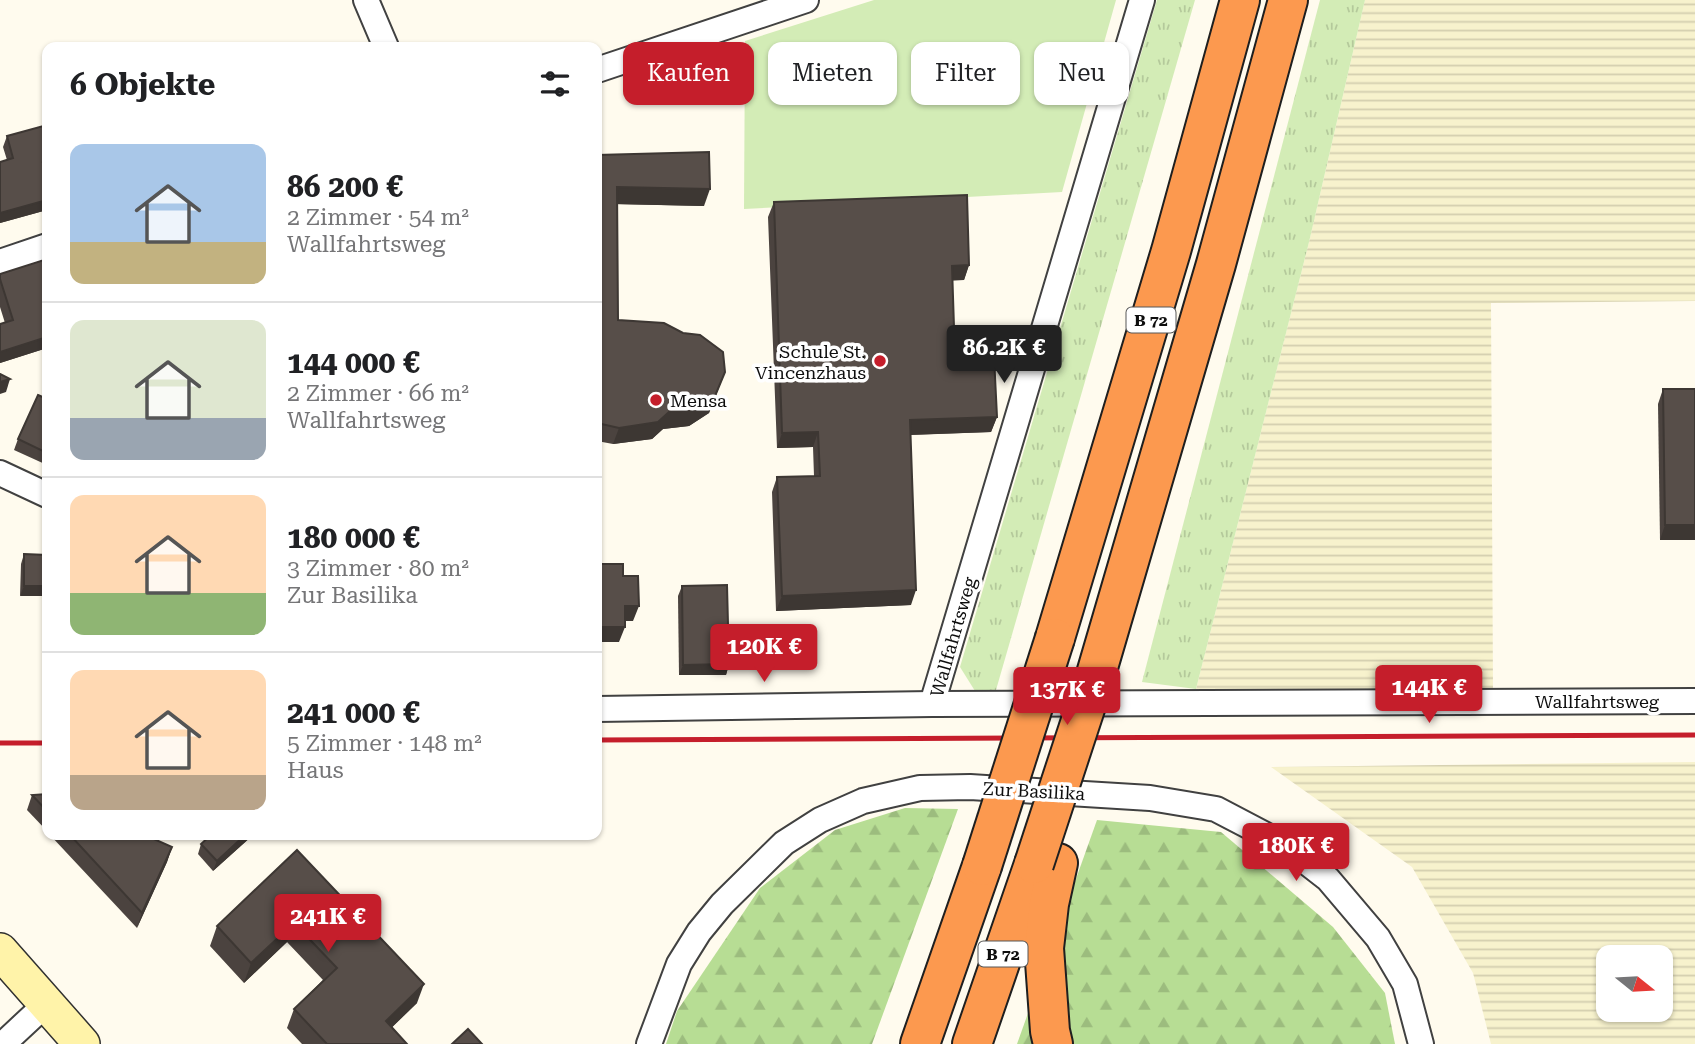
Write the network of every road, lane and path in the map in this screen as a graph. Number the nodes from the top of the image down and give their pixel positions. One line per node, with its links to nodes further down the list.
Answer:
1 (366, 0): 6 (street)
2 (806, 0): 7 (street)
3 (1142, 0): 13 (street, Wallfahrtsweg)
4 (1240, 0): 21 (highway, B 72, bridge)
5 (1288, 0): 15 (highway, B 72, bridge)
6 (384, 42)
7 (602, 68)
8 (42, 248): 9 (street)
9 (0, 262)
10 (0, 473): 11 (street)
11 (42, 493)
12 (1695, 701): 13 (street, Wallfahrtsweg)
13 (932, 704): 14 (street)
14 (602, 709)
15 (1046, 863): 22 (highway, B 72); 23 (highway, B 72)
16 (0, 951): 17 (street)
17 (46, 1004): 18 (street); 19 (street)
18 (4, 1044)
19 (82, 1044)
20 (649, 1044): 24 (street, Zur Basilika)
21 (920, 1044)
22 (972, 1044)
23 (1054, 1044)
24 (1421, 1044)

